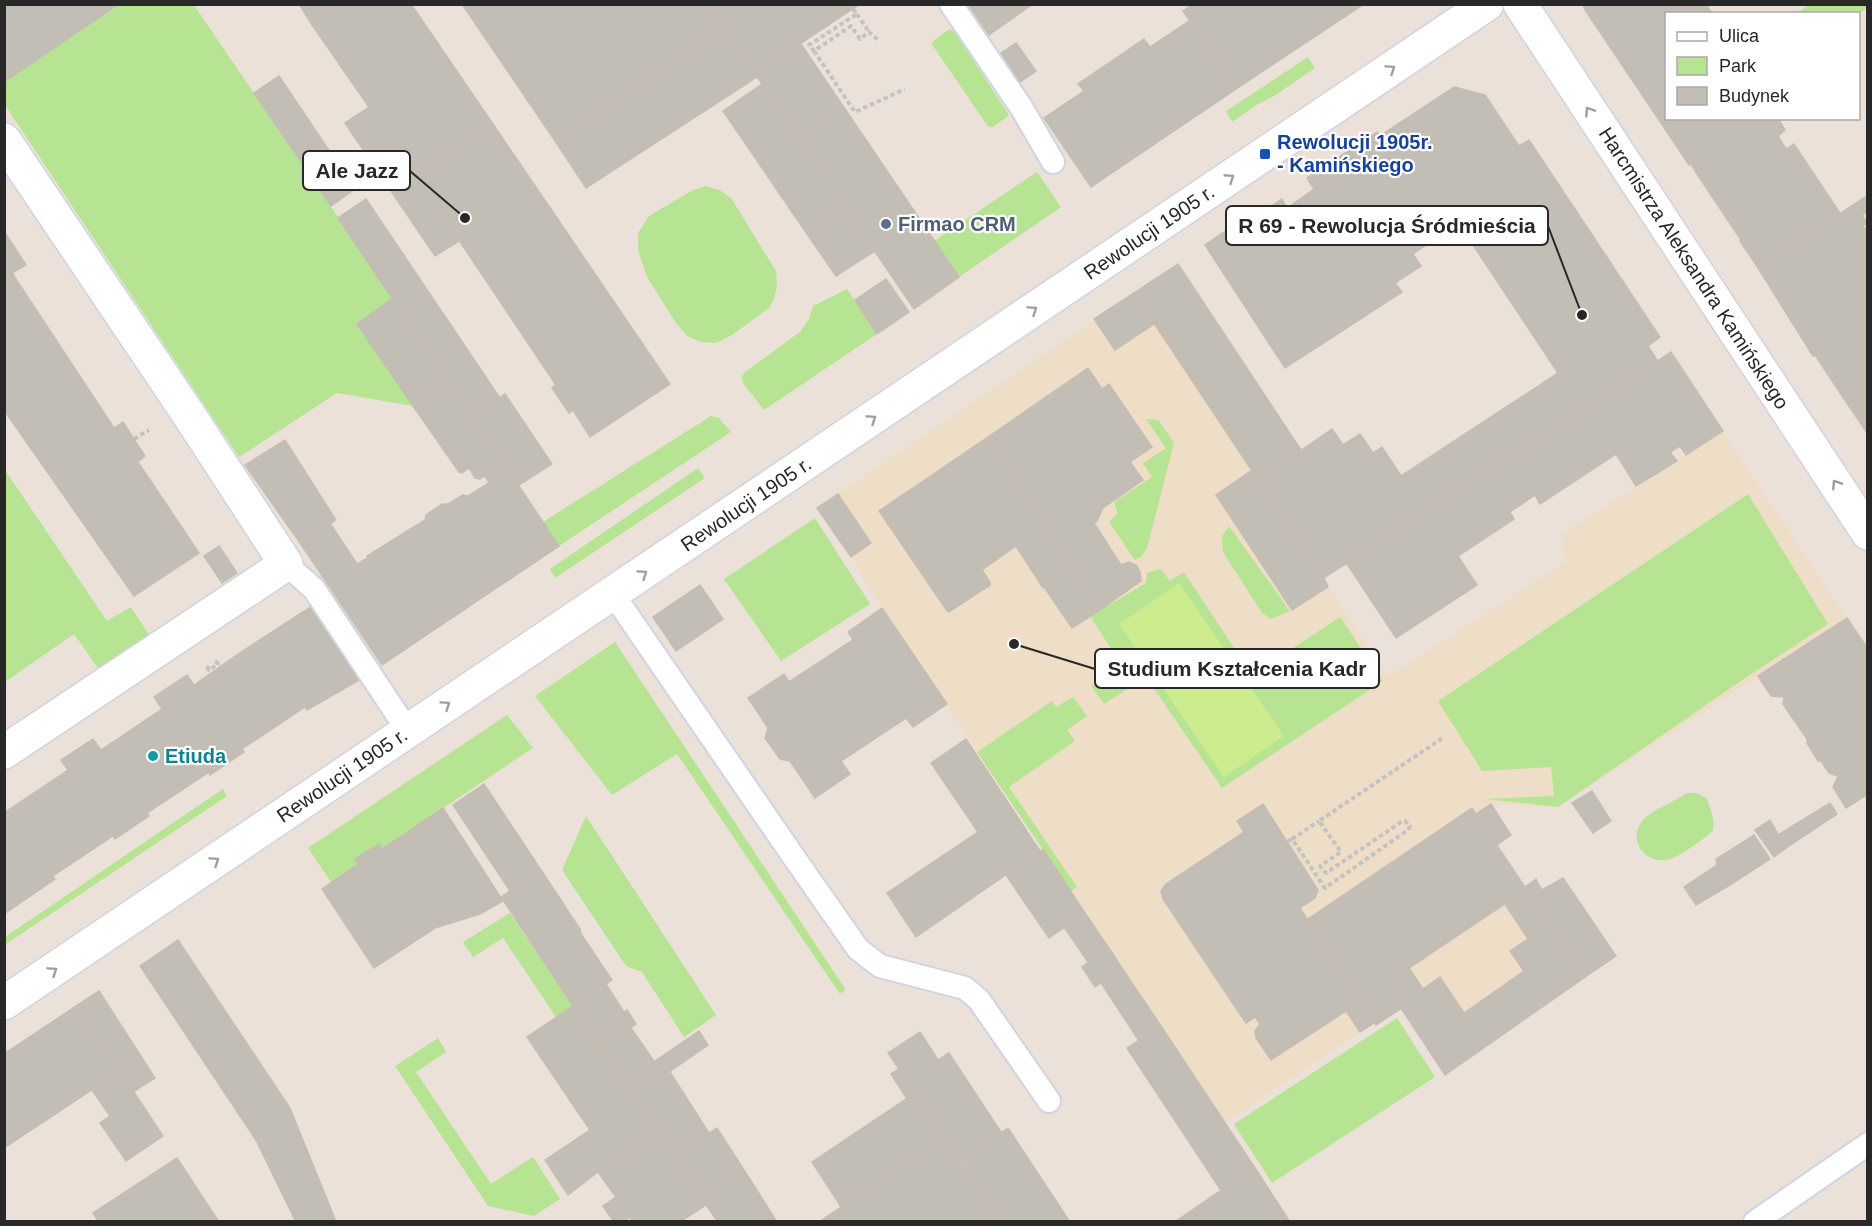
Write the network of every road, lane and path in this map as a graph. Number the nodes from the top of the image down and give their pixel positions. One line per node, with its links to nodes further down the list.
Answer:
1 (951, 4): 11 (lane)
2 (1487, 4): 16 (street, Rewolucji 1905 r., one-way to 2)
3 (1520, 4): 14 (street, Harcmistrza Aleksandra Kamińskiego, one-way to 3)
4 (854, 9): 5 (path)
5 (857, 14): 6 (path); 8 (path)
6 (870, 32): 7 (path); 8 (path)
7 (878, 40)
8 (814, 51): 9 (path)
9 (905, 89)
10 (4, 140): 15 (street)
11 (1053, 162)
12 (151, 430): 13 (path)
13 (135, 439)
14 (1868, 533)
15 (286, 564): 19 (lane); 21 (street)
16 (613, 594): 19 (street, Rewolucji 1905 r., one-way to 16); 24 (lane)
17 (218, 664): 18 (path)
18 (209, 670)
19 (408, 730): 23 (street, Rewolucji 1905 r., one-way to 19)
20 (1444, 737): 22 (path)
21 (4, 752)
22 (1319, 821): 22 (path)
23 (4, 1003)
24 (1049, 1101)
25 (1868, 1144): 26 (lane)
26 (1755, 1221)

